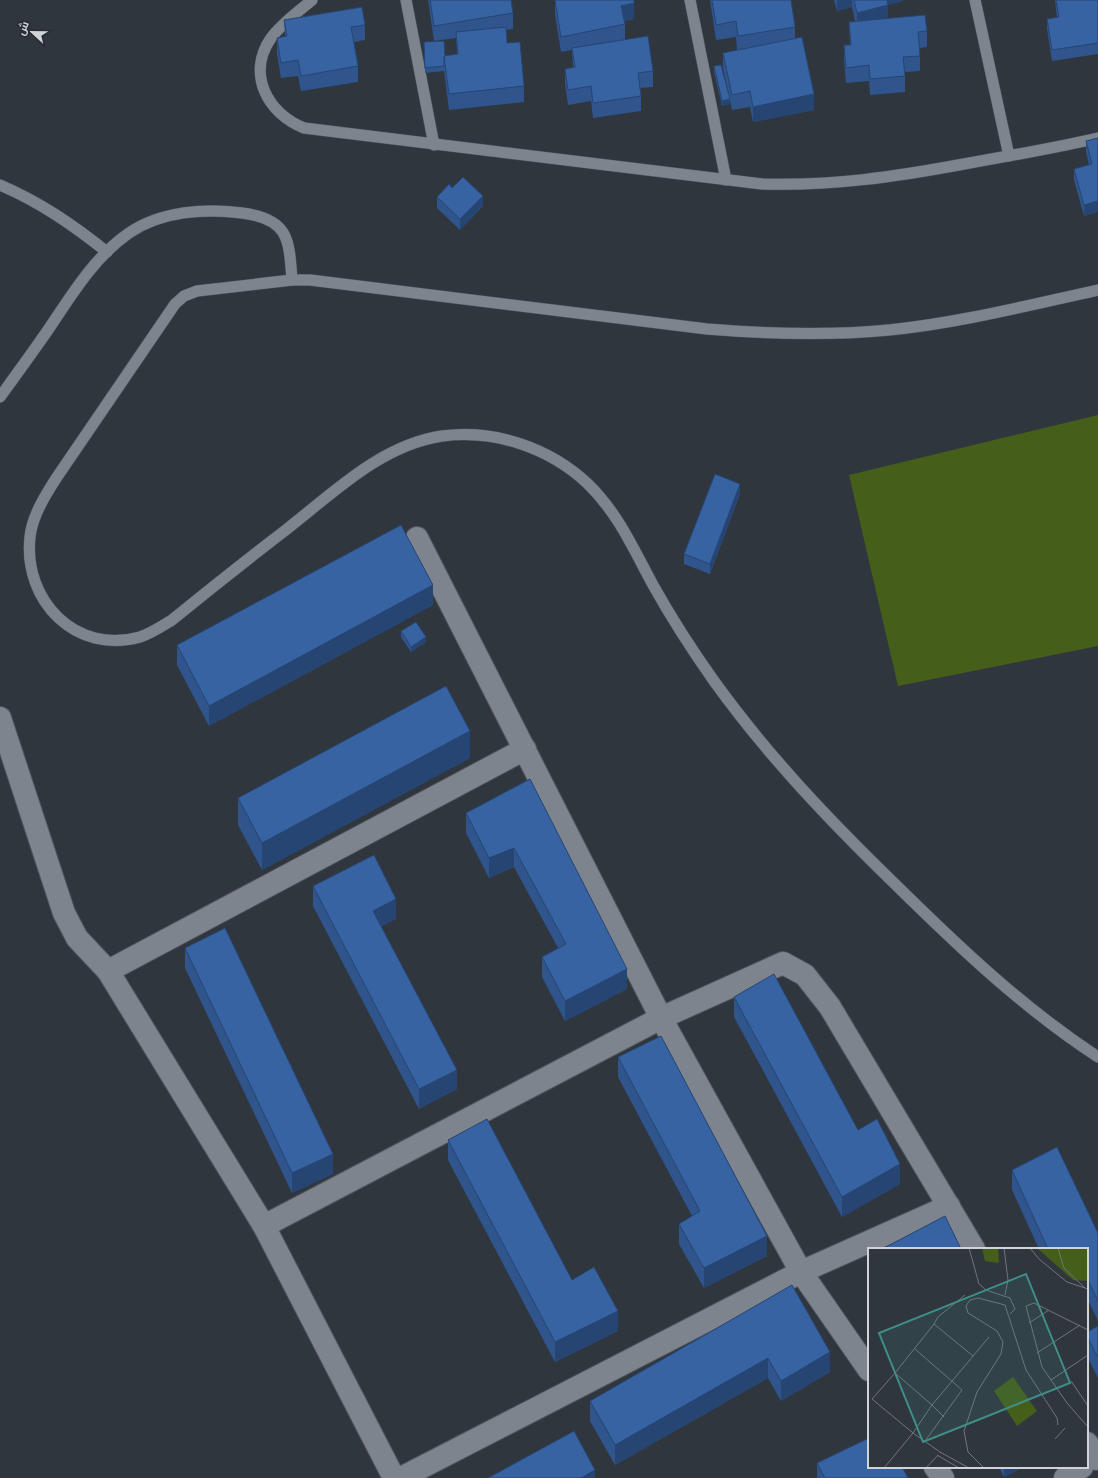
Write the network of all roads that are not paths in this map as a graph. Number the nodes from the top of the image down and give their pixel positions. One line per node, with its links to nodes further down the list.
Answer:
1 (312, 0): 6 (lane)
2 (406, 0): 6 (lane)
3 (690, 0): 8 (lane)
4 (975, 0): 7 (lane)
5 (1098, 138): 7 (lane)
6 (434, 145): 8 (lane)
7 (1010, 156): 8 (lane)
8 (726, 180)
9 (0, 185): 10 (lane)
10 (107, 252): 11 (lane); 13 (lane)
11 (292, 280): 12 (lane); 19 (lane)
12 (1098, 290)
13 (0, 397)
14 (417, 538): 16 (street)
15 (0, 718): 17 (street)
16 (525, 749): 17 (street); 18 (street)
17 (108, 971): 21 (street)
18 (661, 1018): 20 (street); 21 (street); 23 (street)
19 (1098, 1057)
20 (949, 1206): 22 (street); 23 (street)
21 (264, 1226): 27 (street)
22 (973, 1248)
23 (802, 1272): 24 (street); 28 (street)
24 (868, 1369)
25 (936, 1468): 29 (street)
26 (1077, 1468): 30 (street)
27 (394, 1478)
28 (401, 1478)
29 (943, 1478)
30 (1064, 1478)

